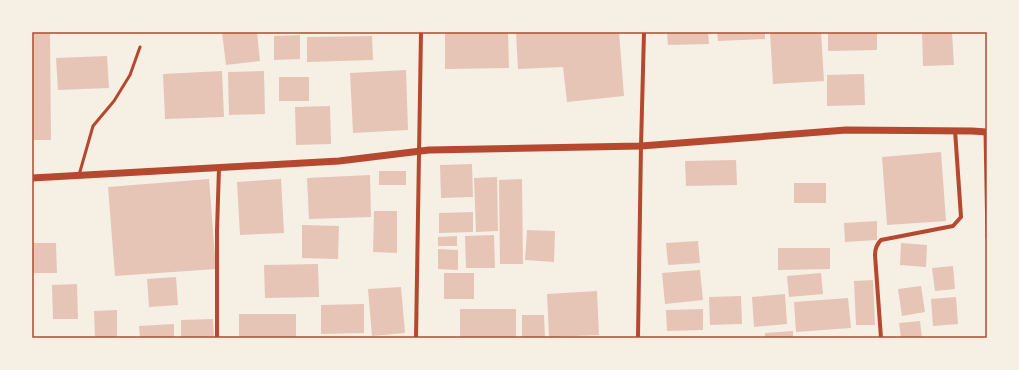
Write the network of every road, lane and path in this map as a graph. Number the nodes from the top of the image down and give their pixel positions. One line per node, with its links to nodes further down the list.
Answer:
1 (421, 32): 7 (street)
2 (644, 32): 6 (street)
3 (140, 47): 9 (lane)
4 (954, 130): 5 (street); 6 (street); 15 (street)
5 (986, 132): 11 (lane)
6 (641, 146): 7 (street); 14 (street)
7 (418, 152): 8 (street); 13 (street)
8 (220, 168): 9 (street); 12 (street)
9 (79, 175): 10 (street)
10 (32, 178)
11 (987, 238)
12 (217, 338)
13 (416, 338)
14 (638, 338)
15 (880, 338)

